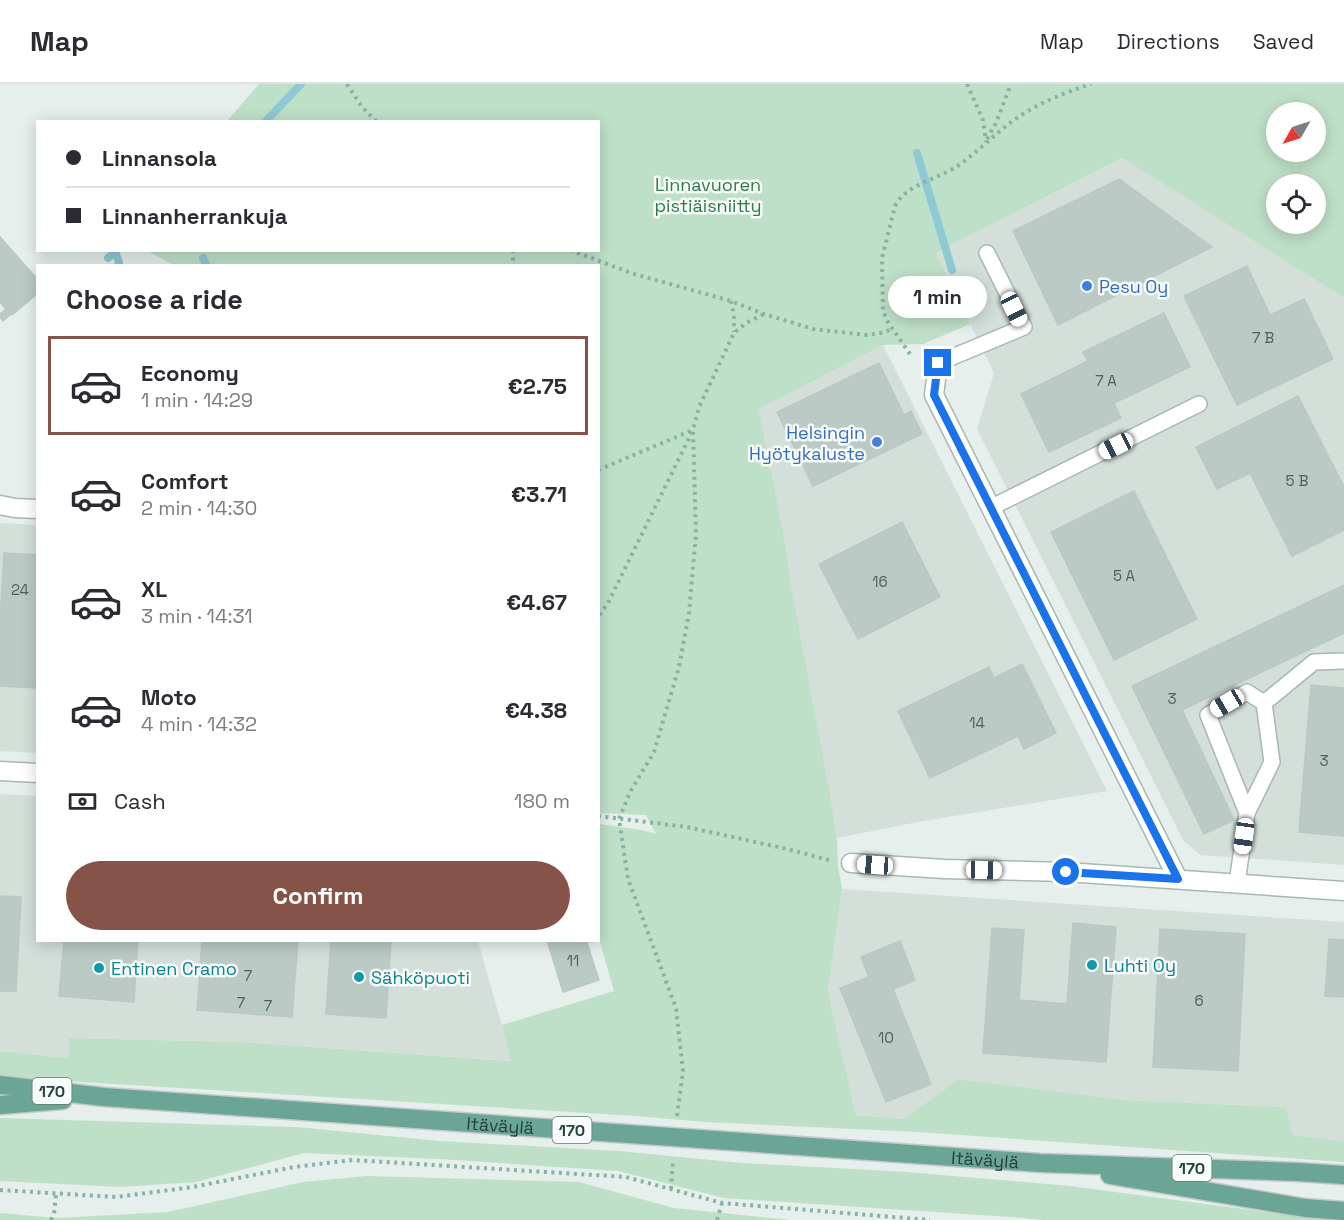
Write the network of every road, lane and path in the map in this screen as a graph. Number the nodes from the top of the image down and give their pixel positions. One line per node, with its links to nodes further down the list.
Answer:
1 (347, 84): 5 (path)
2 (967, 84): 6 (path)
3 (1011, 84): 6 (path)
4 (1091, 84): 6 (path)
5 (375, 120)
6 (986, 142): 11 (path)
7 (575, 252): 9 (path)
8 (987, 254): 14 (lane)
9 (731, 301): 10 (path); 12 (path)
10 (764, 314): 11 (path); 12 (path)
11 (892, 329): 13 (path)
12 (734, 333): 16 (path)
13 (910, 354)
14 (938, 363): 19 (street)
15 (1199, 404): 19 (lane)
16 (693, 430): 17 (path); 21 (path); 28 (path)
17 (600, 469)
18 (0, 505): 20 (street)
19 (990, 508): 30 (street)
20 (36, 509)
21 (600, 614)
22 (1344, 661): 23 (lane)
23 (1264, 703): 26 (lane); 26 (lane)
24 (0, 771): 25 (street)
25 (36, 773)
26 (1247, 813): 31 (lane)
27 (600, 816): 28 (path)
28 (619, 819): 29 (path); 36 (path)
29 (851, 863): 30 (street)
30 (1178, 879): 31 (street)
31 (1237, 883): 32 (street)
32 (1344, 891)
33 (0, 1085): 34 (main road, Itäväylä / 170)
34 (104, 1097): 35 (main road, Itäväylä / 170); 36 (main road, Itäväylä / 170)
35 (0, 1105)
36 (675, 1137): 37 (main road, Itäväylä / 170); 39 (path)
37 (1040, 1163): 38 (main road, Itäväylä / 170); 43 (main road, Itäväylä / 170)
38 (1344, 1175)
39 (671, 1189): 41 (path); 42 (path)
40 (0, 1190): 41 (path)
41 (56, 1194): 44 (path)
42 (722, 1203): 45 (path); 46 (path)
43 (1344, 1211)
44 (51, 1220)
45 (717, 1220)
46 (930, 1220)

